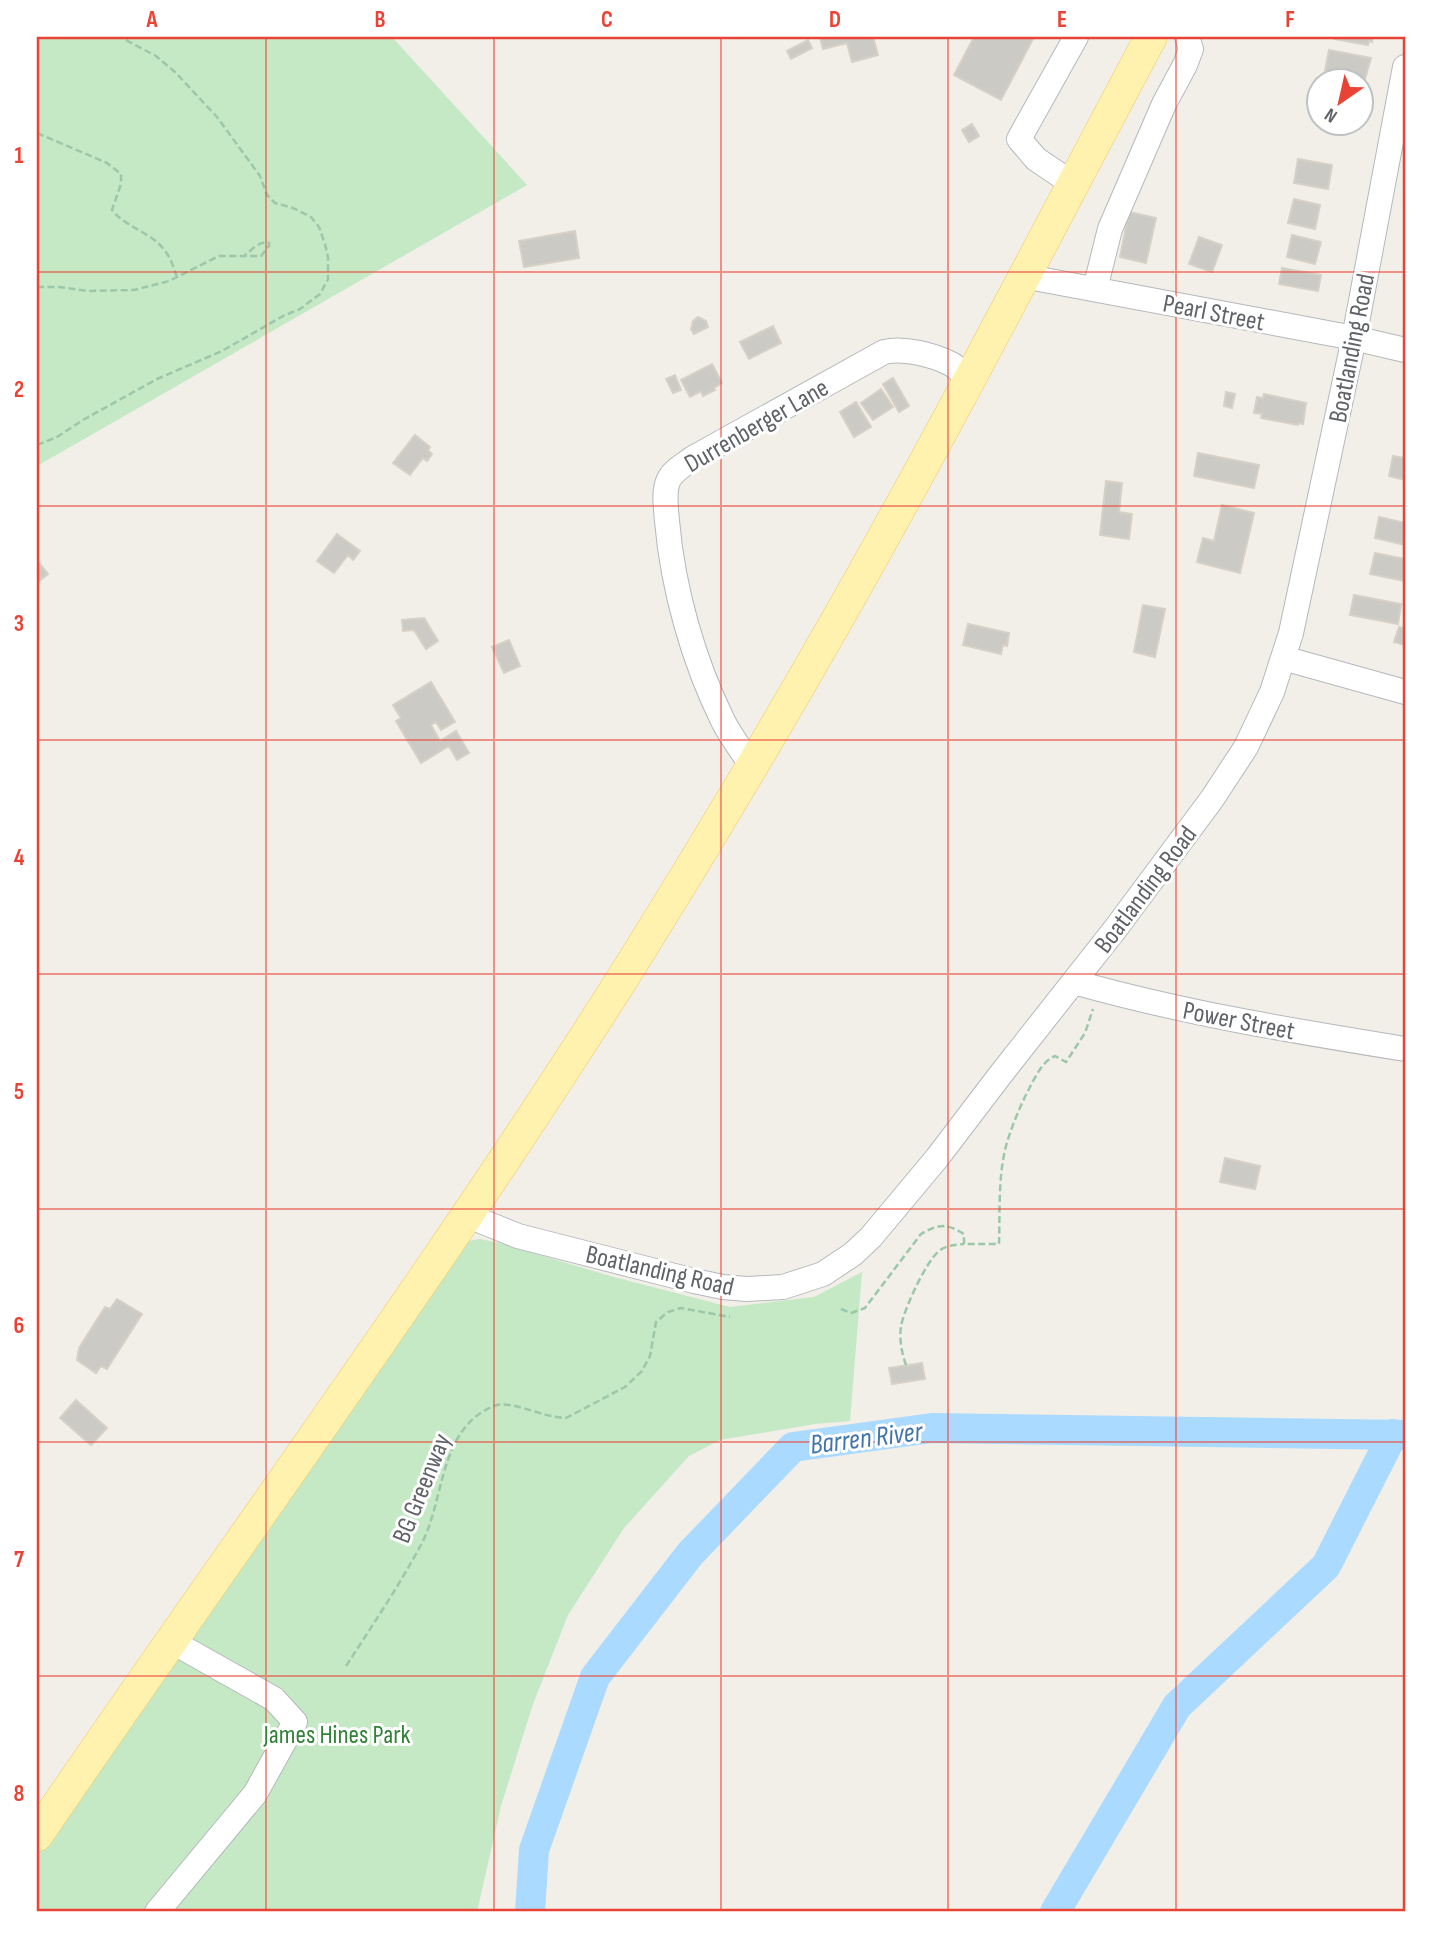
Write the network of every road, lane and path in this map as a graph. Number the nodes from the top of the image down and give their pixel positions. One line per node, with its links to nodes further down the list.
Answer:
1 (120, 37): 16 (path)
2 (1076, 37): 7 (street)
3 (1152, 37): 7 (main road)
4 (1187, 37): 12 (street)
5 (1405, 67): 13 (street, Boatlanding Road)
6 (37, 132): 10 (path)
7 (1073, 184): 9 (main road)
8 (245, 255): 8 (path); 10 (path)
9 (1023, 276): 12 (street, Pearl Street); 15 (main road)
10 (177, 277): 11 (path)
11 (37, 287)
12 (1095, 289): 13 (street, Pearl Street)
13 (1354, 338): 14 (street, Pearl Street); 17 (street, Boatlanding Road)
14 (1405, 350)
15 (969, 379): 19 (main road); 19 (street, Durrenberger Lane)
16 (37, 444)
17 (1283, 658): 18 (street); 20 (street, Boatlanding Road)
18 (1405, 692)
19 (752, 766): 23 (main road)
20 (1074, 982): 22 (street, Power Street); 23 (street, Boatlanding Road)
21 (1094, 1006): 24 (path)
22 (1405, 1049)
23 (466, 1215): 28 (main road)
24 (964, 1244): 25 (path); 27 (path)
25 (841, 1310)
26 (730, 1317): 29 (path, BG Greenway)
27 (906, 1366)
28 (171, 1641): 30 (main road); 31 (street)
29 (346, 1666)
30 (37, 1835)
31 (157, 1912)

